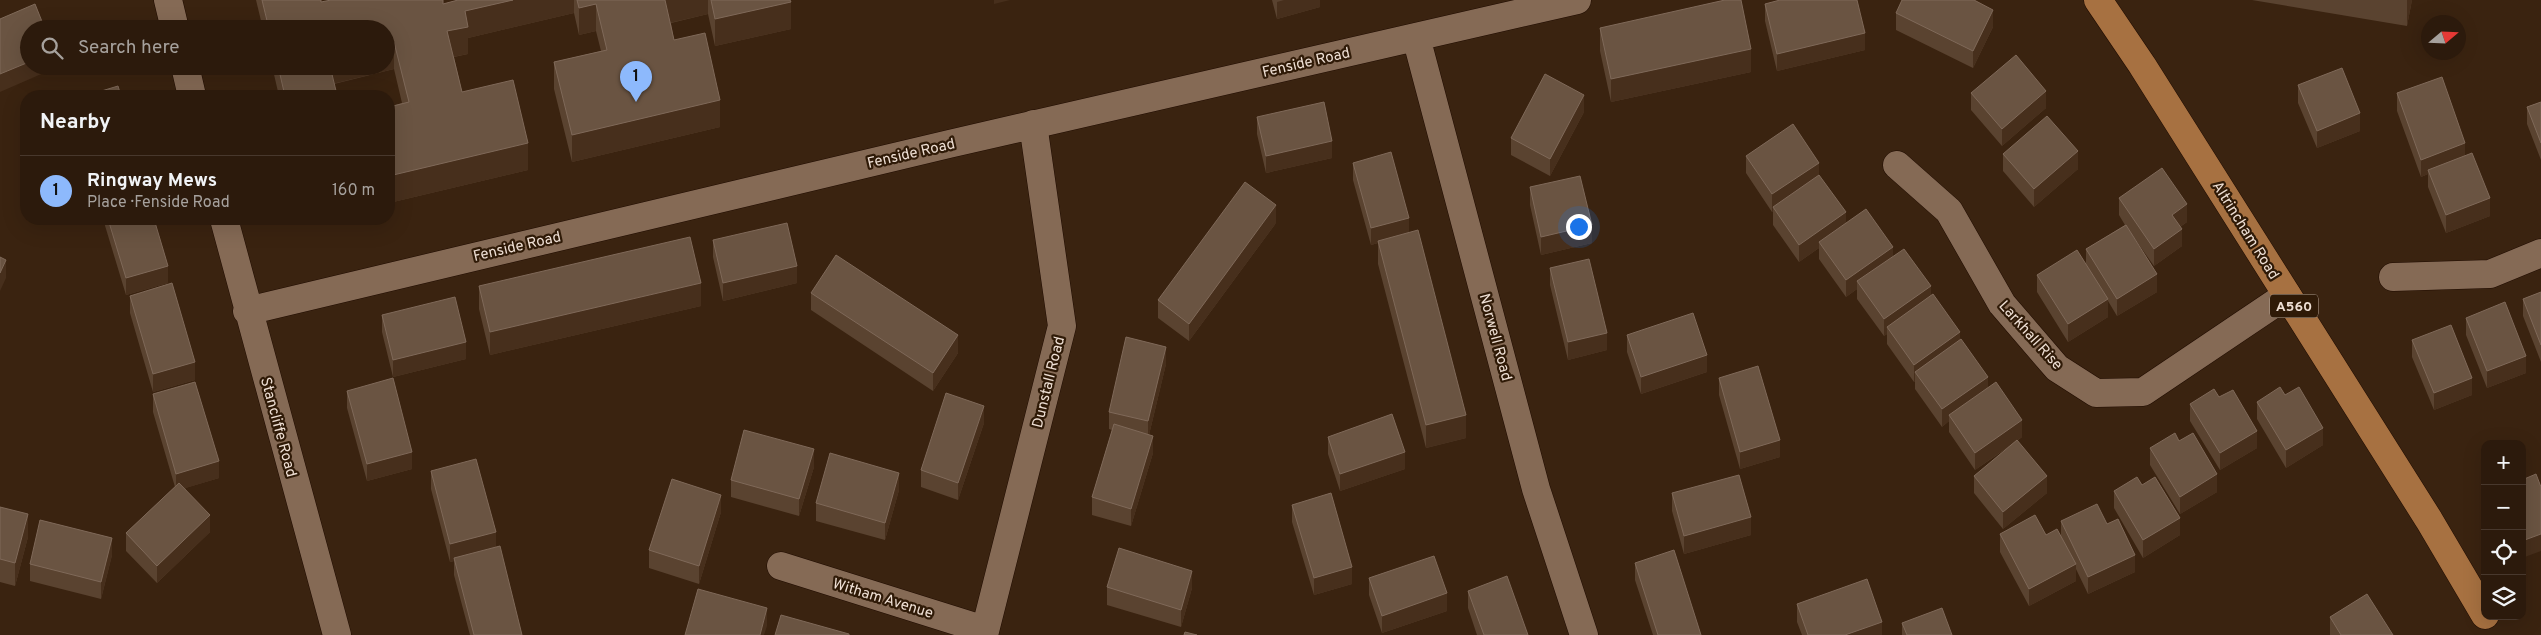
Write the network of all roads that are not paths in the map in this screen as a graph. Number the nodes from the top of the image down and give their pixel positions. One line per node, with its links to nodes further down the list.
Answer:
1 (168, 0): 5 (street)
2 (1577, 0): 4 (street, Fenside Road)
3 (2098, 0): 14 (main road, Altrincham Road / A560)
4 (1493, 10): 6 (street, Fenside Road)
5 (173, 20)
6 (1416, 36): 9 (street, Fenside Road); 21 (street, Norwell Road)
7 (187, 75): 8 (street)
8 (191, 90)
9 (1033, 124): 15 (street, Fenside Road); 19 (street, Dunstall Road)
10 (1897, 165): 14 (street, Larkhall Rise)
11 (226, 225): 15 (street, Stancliffe Road)
12 (2541, 253): 13 (street)
13 (2393, 277)
14 (2287, 295): 17 (main road, Altrincham Road / A560)
15 (247, 311): 20 (street, Stancliffe Road)
16 (781, 566): 19 (street, Witham Avenue)
17 (2481, 609)
18 (2487, 620): 22 (main road, Altrincham Road / A560)
19 (985, 632)
20 (337, 635)
21 (1584, 635)
22 (2495, 635)

